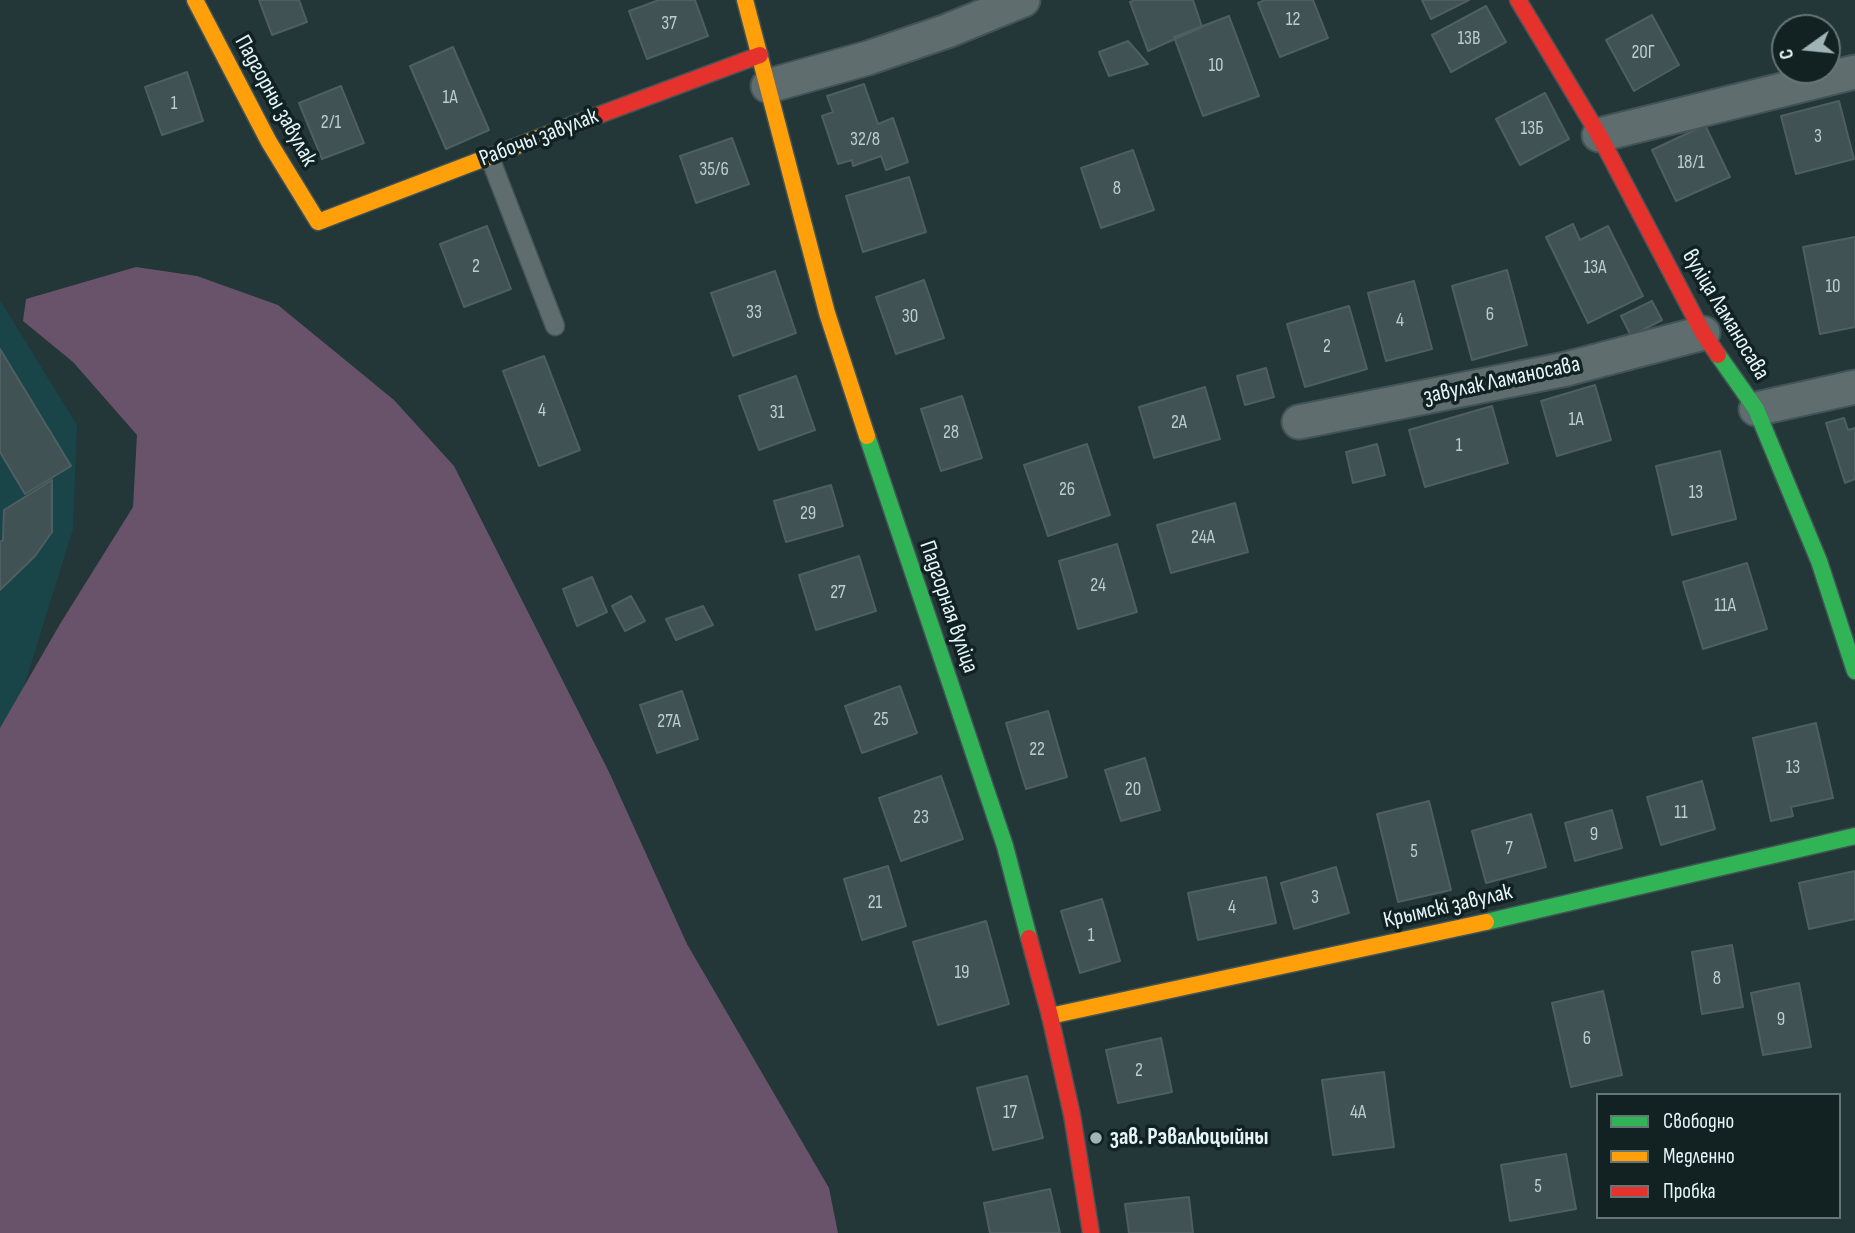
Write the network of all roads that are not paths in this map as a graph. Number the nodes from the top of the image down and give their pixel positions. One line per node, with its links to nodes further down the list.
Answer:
1 (195, 0): 9 (street, Падгорны завулак)
2 (745, 0): 5 (street, Падгорная вуліца)
3 (1023, 0): 5 (street, Рабочы завулак)
4 (1518, 0): 7 (street, вуліца Ламаносава)
5 (764, 71): 8 (street, Рабочы завулак); 17 (street, Падгорная вуліца)
6 (1855, 72): 7 (street)
7 (1599, 135): 11 (street, вуліца Ламаносава)
8 (490, 158): 9 (street, Рабочы завулак); 10 (lane)
9 (318, 222)
10 (555, 326)
11 (1703, 333): 13 (street, вуліца Ламаносава); 14 (street, завулак Ламаносава)
12 (1855, 387): 13 (street)
13 (1756, 409): 15 (street, вуліца Ламаносава)
14 (1299, 422)
15 (1855, 671)
16 (1855, 836): 17 (street, Крымскі завулак)
17 (1050, 1016): 18 (street, Падгорная вуліца)
18 (1091, 1233)

